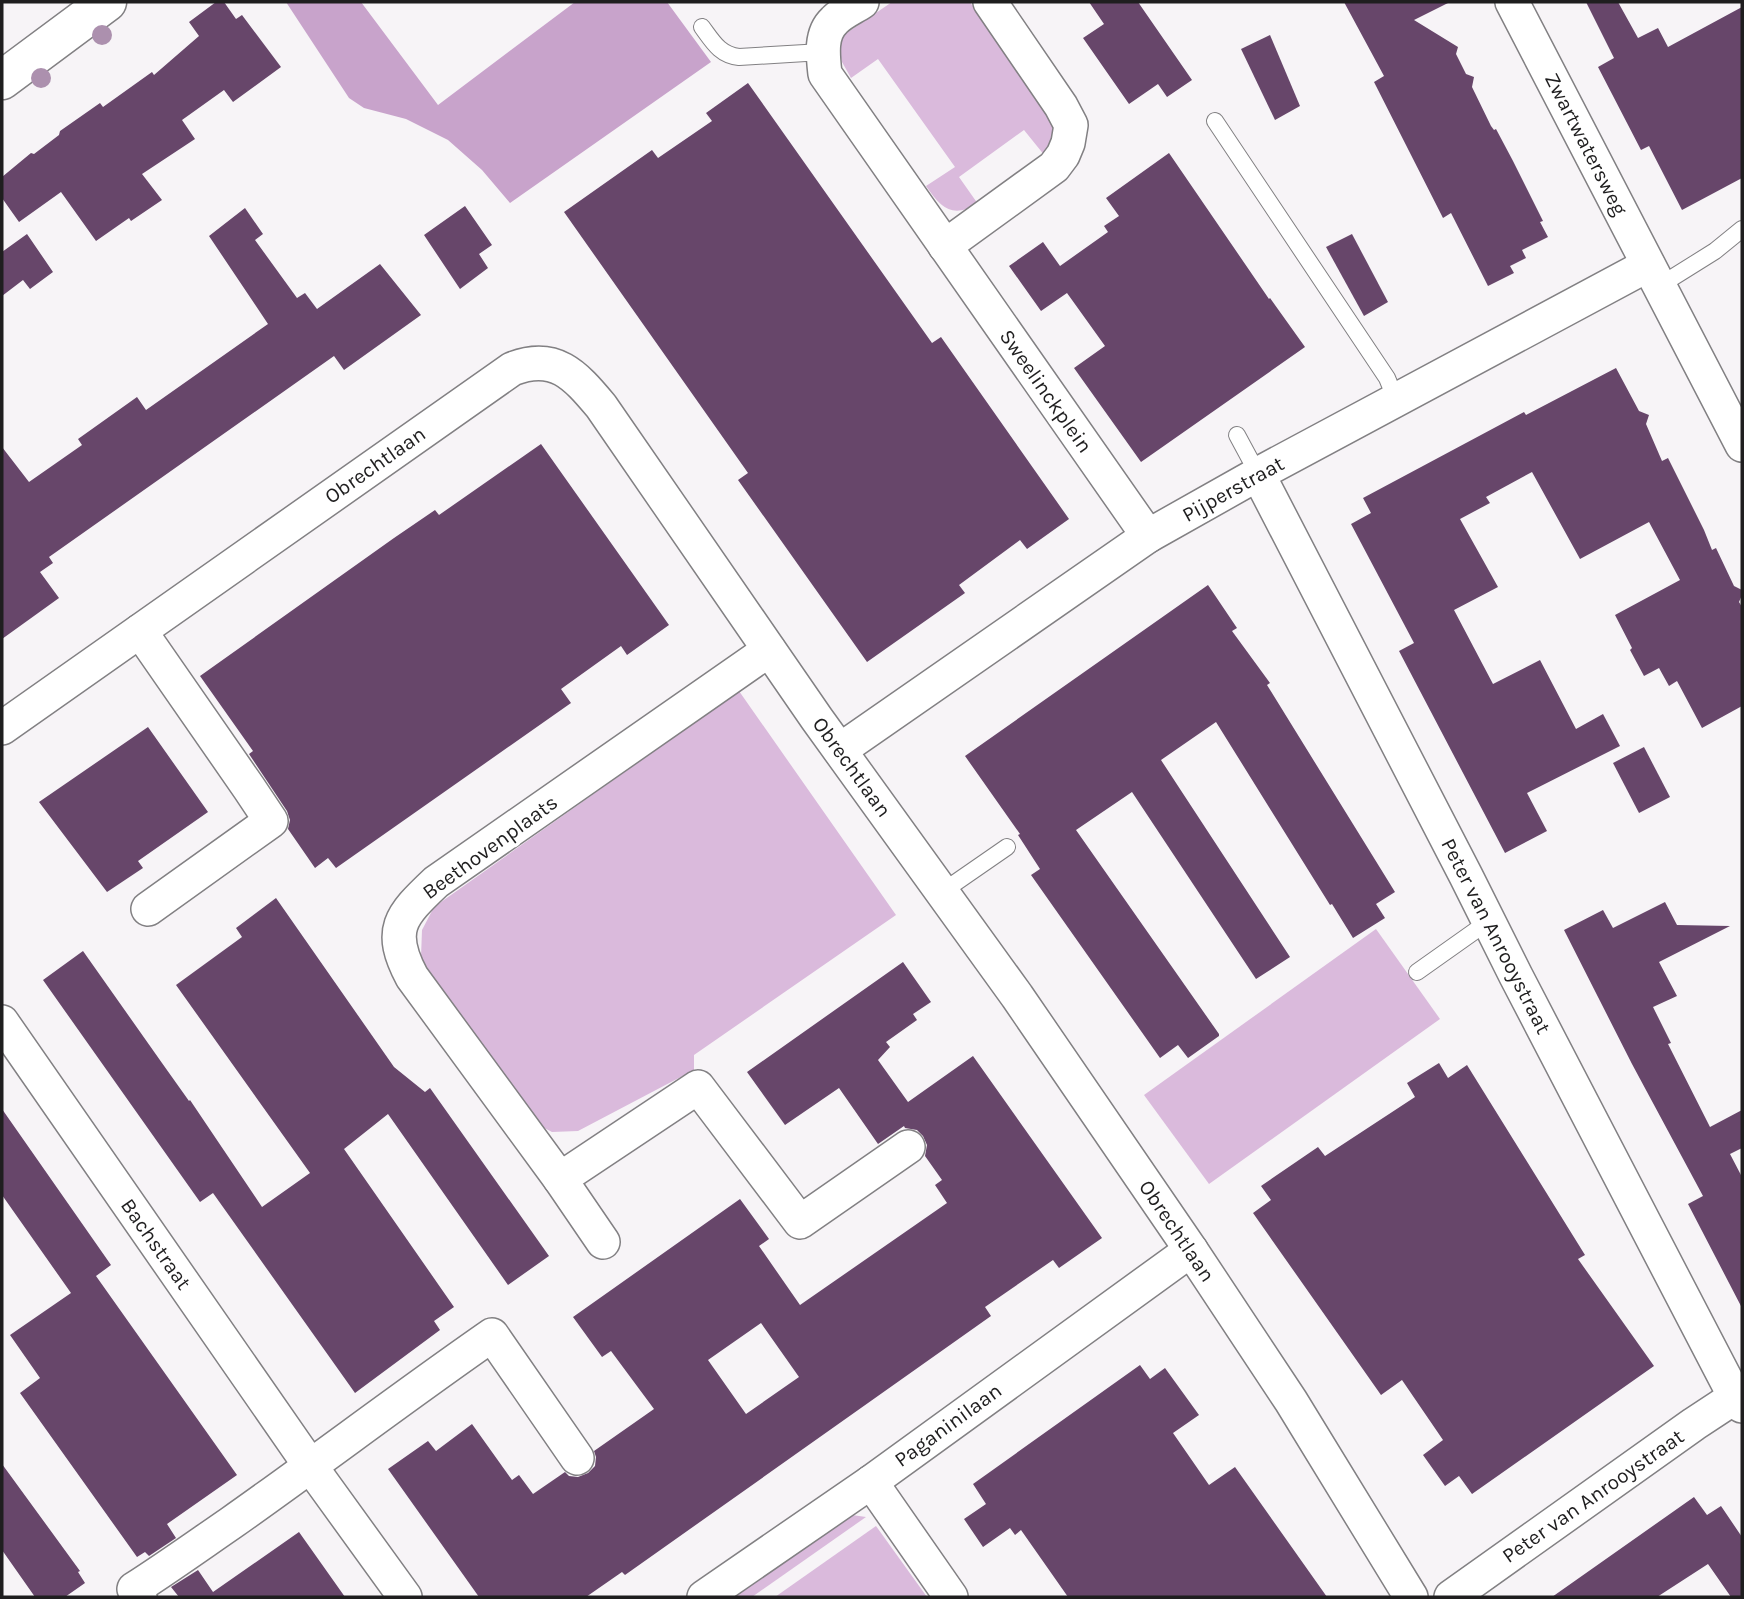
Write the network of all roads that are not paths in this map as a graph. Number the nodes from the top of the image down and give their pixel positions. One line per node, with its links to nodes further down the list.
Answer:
1 (107, 2): 7 (street)
2 (862, 2): 6 (street)
3 (990, 2): 10 (street)
4 (1512, 2): 11 (street, Zwartwatersweg)
5 (702, 27): 6 (lane)
6 (822, 52): 10 (street, Sweelinckplein)
7 (2, 80)
8 (1215, 121): 12 (lane)
9 (1742, 229): 11 (lane)
10 (945, 246): 16 (street, Sweelinckplein)
11 (1654, 276): 12 (street, Pijperstraat); 14 (street, Zwartwatersweg)
12 (1396, 400): 15 (street, Pijperstraat)
13 (1237, 435): 15 (lane)
14 (1742, 445)
15 (1258, 474): 16 (street, Pijperstraat); 24 (street, Peter van Anrooystraat)
16 (1148, 536): 20 (street, Pijperstraat)
17 (140, 631): 18 (street, Obrechtlaan); 19 (street, Obrechtlaan); 23 (street)
18 (769, 650): 20 (street, Obrechtlaan); 28 (street, Beethovenplaats)
19 (2, 728)
20 (840, 750): 22 (street, Obrechtlaan)
21 (1006, 847): 22 (lane)
22 (942, 892): 30 (street, Obrechtlaan)
23 (148, 909)
24 (1489, 921): 25 (lane); 31 (street, Peter van Anrooystraat)
25 (1417, 972)
26 (2, 1022): 33 (street, Bachstraat)
27 (908, 1147): 28 (street)
28 (560, 1179): 29 (street, Beethovenplaats)
29 (603, 1242)
30 (1191, 1250): 34 (street, Paganinilaan); 39 (street, Obrechtlaan)
31 (1739, 1401): 40 (street, Peter van Anrooystraat)
32 (577, 1458): 33 (street)
33 (311, 1467): 35 (street); 36 (street, Bachstraat)
34 (871, 1482): 37 (street, Paganinilaan); 38 (street)
35 (140, 1597)
36 (405, 1597)
37 (704, 1597)
38 (951, 1597)
39 (1411, 1597)
40 (1451, 1597)

